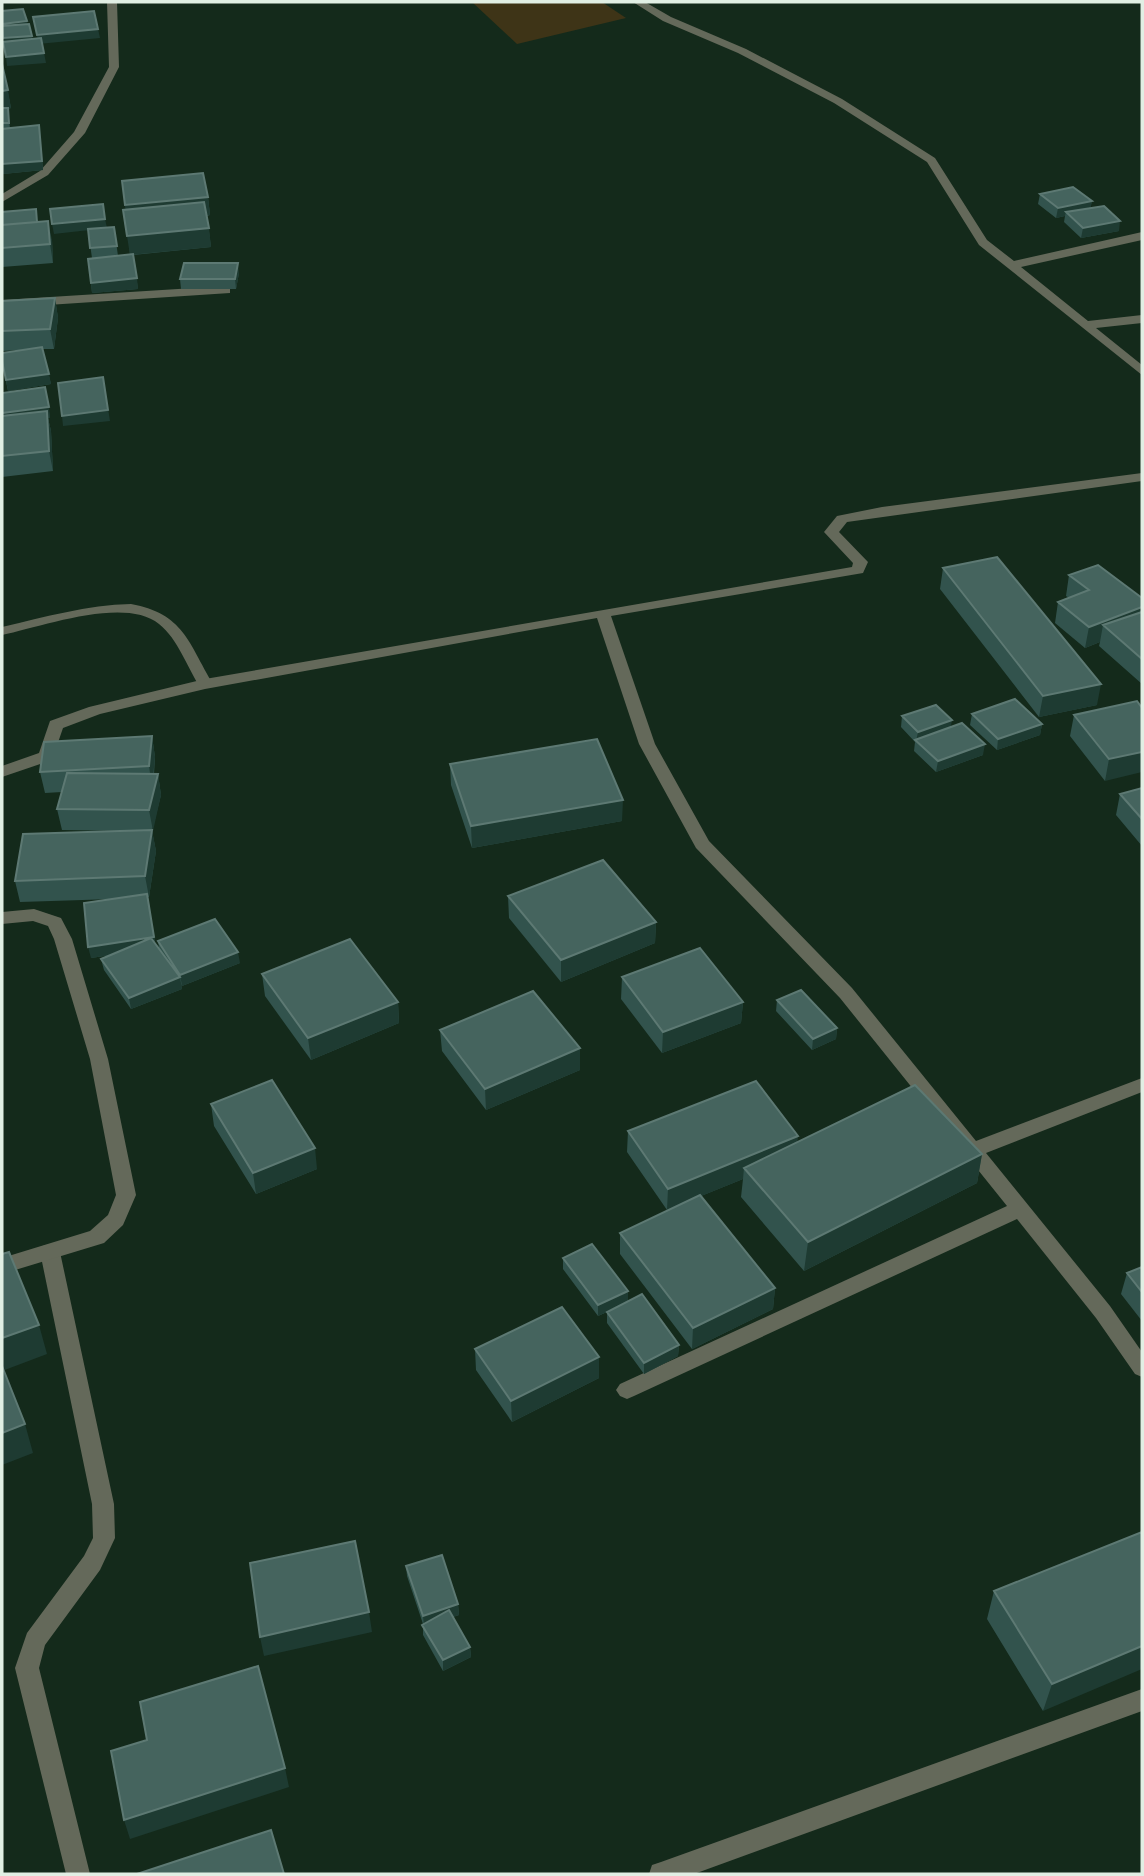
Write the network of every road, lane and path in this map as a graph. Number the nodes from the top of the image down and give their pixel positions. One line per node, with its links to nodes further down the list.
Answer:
1 (112, 2): 3 (street)
2 (638, 2): 5 (street)
3 (2, 199)
4 (1142, 236): 5 (street)
5 (1012, 265): 9 (street)
6 (226, 290): 7 (street)
7 (2, 304)
8 (1142, 319): 9 (street)
9 (1085, 325): 10 (street)
10 (1142, 372)
11 (1142, 477): 12 (street)
12 (603, 613): 14 (street); 18 (street)
13 (2, 631): 14 (street)
14 (205, 684): 15 (street)
15 (2, 772)
16 (2, 918): 20 (street)
17 (1142, 1086): 18 (street)
18 (972, 1150): 19 (street)
19 (1020, 1209): 22 (street); 23 (street)
20 (50, 1252): 21 (street); 25 (street)
21 (2, 1266)
22 (1142, 1368)
23 (627, 1390)
24 (1142, 1700): 26 (street)
25 (78, 1874)
26 (662, 1874)

